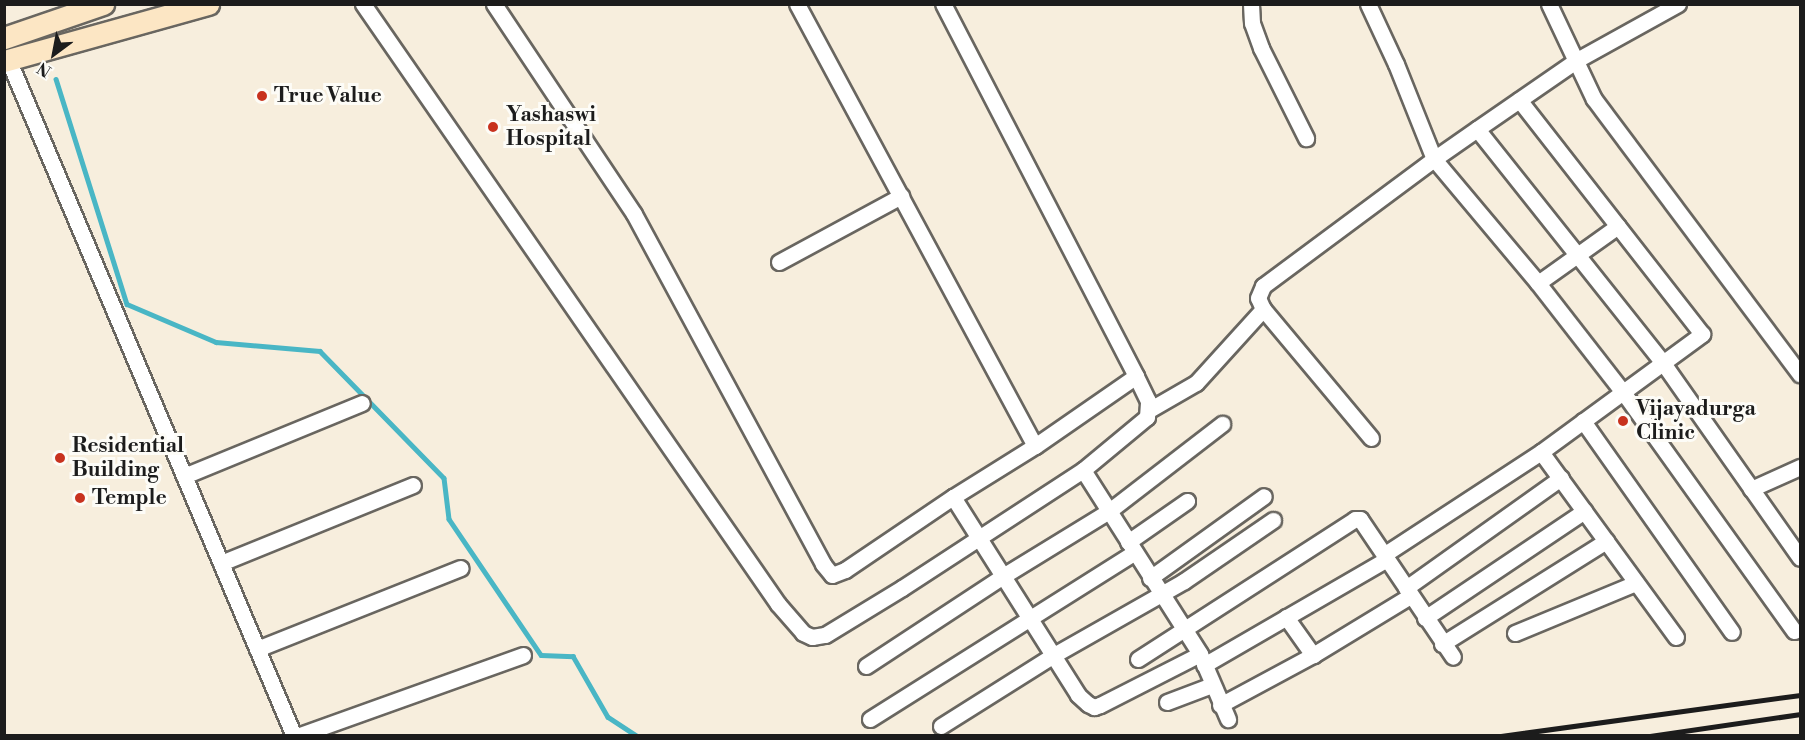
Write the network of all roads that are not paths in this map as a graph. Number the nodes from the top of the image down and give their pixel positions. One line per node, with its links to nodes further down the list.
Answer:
1 (103, 4): 11 (main road)
2 (208, 4): 13 (main road)
3 (363, 4): 48 (street)
4 (494, 4): 43 (street)
5 (797, 4): 19 (street)
6 (943, 4): 27 (street)
7 (1251, 4): 17 (street)
8 (1368, 4): 18 (street)
9 (1549, 4): 14 (street)
10 (1678, 4): 14 (street)
11 (70, 9): 12 (main road)
12 (4, 38)
13 (6, 60): 38 (street)
14 (1577, 60): 15 (street); 26 (street)
15 (1519, 100): 16 (street); 20 (street)
16 (1478, 129): 18 (street); 21 (street)
17 (1306, 138)
18 (1434, 159): 23 (street); 24 (street)
19 (901, 196): 22 (street); 34 (street)
20 (1618, 226): 21 (street); 25 (street)
21 (1577, 255): 23 (street); 25 (street)
22 (779, 262)
23 (1538, 283): 28 (street)
24 (1263, 309): 30 (street); 33 (street)
25 (1663, 363): 28 (street); 41 (street)
26 (1800, 374)
27 (1136, 376): 30 (street); 34 (street)
28 (1623, 392): 31 (street); 64 (street)
29 (362, 403): 38 (street)
30 (1149, 410): 36 (street)
31 (1583, 421): 35 (street); 65 (street)
32 (1222, 424): 45 (street)
33 (1371, 438)
34 (1035, 446): 43 (street)
35 (1541, 452): 39 (street); 51 (street)
36 (1083, 470): 45 (street); 48 (street)
37 (1798, 471): 41 (street)
38 (184, 476): 53 (street)
39 (1561, 478): 46 (street); 58 (street)
40 (412, 485): 53 (street)
41 (1751, 489): 52 (street)
42 (1264, 496): 56 (street)
43 (952, 497): 48 (street)
44 (1187, 501): 50 (street)
45 (1109, 511): 50 (street); 55 (street)
46 (1584, 512): 49 (street); 62 (street)
47 (1273, 520): 59 (street)
48 (979, 537): 55 (street)
49 (1606, 541): 57 (street); 68 (street)
50 (1131, 547): 56 (street); 60 (street)
51 (1386, 556): 58 (street); 61 (street); 63 (street)
52 (1800, 558)
53 (221, 563): 69 (street)
54 (461, 568): 69 (street)
55 (1003, 576): 60 (street); 76 (street)
56 (1150, 578): 59 (street)
57 (1636, 583): 66 (street); 67 (street)
58 (1408, 592): 62 (street); 71 (street)
59 (1160, 593): 63 (street); 72 (street)
60 (1029, 617): 72 (street); 80 (street)
61 (1286, 617): 71 (street); 75 (street)
62 (1425, 618): 68 (street)
63 (1184, 630): 74 (street); 75 (street)
64 (1794, 631)
65 (1732, 632)
66 (1515, 633)
67 (1676, 637)
68 (1442, 644): 73 (street)
69 (257, 649): 83 (street)
70 (523, 655): 83 (street)
71 (1313, 655): 79 (street)
72 (1052, 656): 75 (street); 82 (street)
73 (1453, 657)
74 (1138, 659)
75 (1202, 659): 77 (street)
76 (866, 666)
77 (1212, 685): 78 (street); 79 (street)
78 (1167, 702)
79 (1220, 705): 81 (street)
80 (870, 719)
81 (1228, 719)
82 (940, 726)
83 (295, 735)

